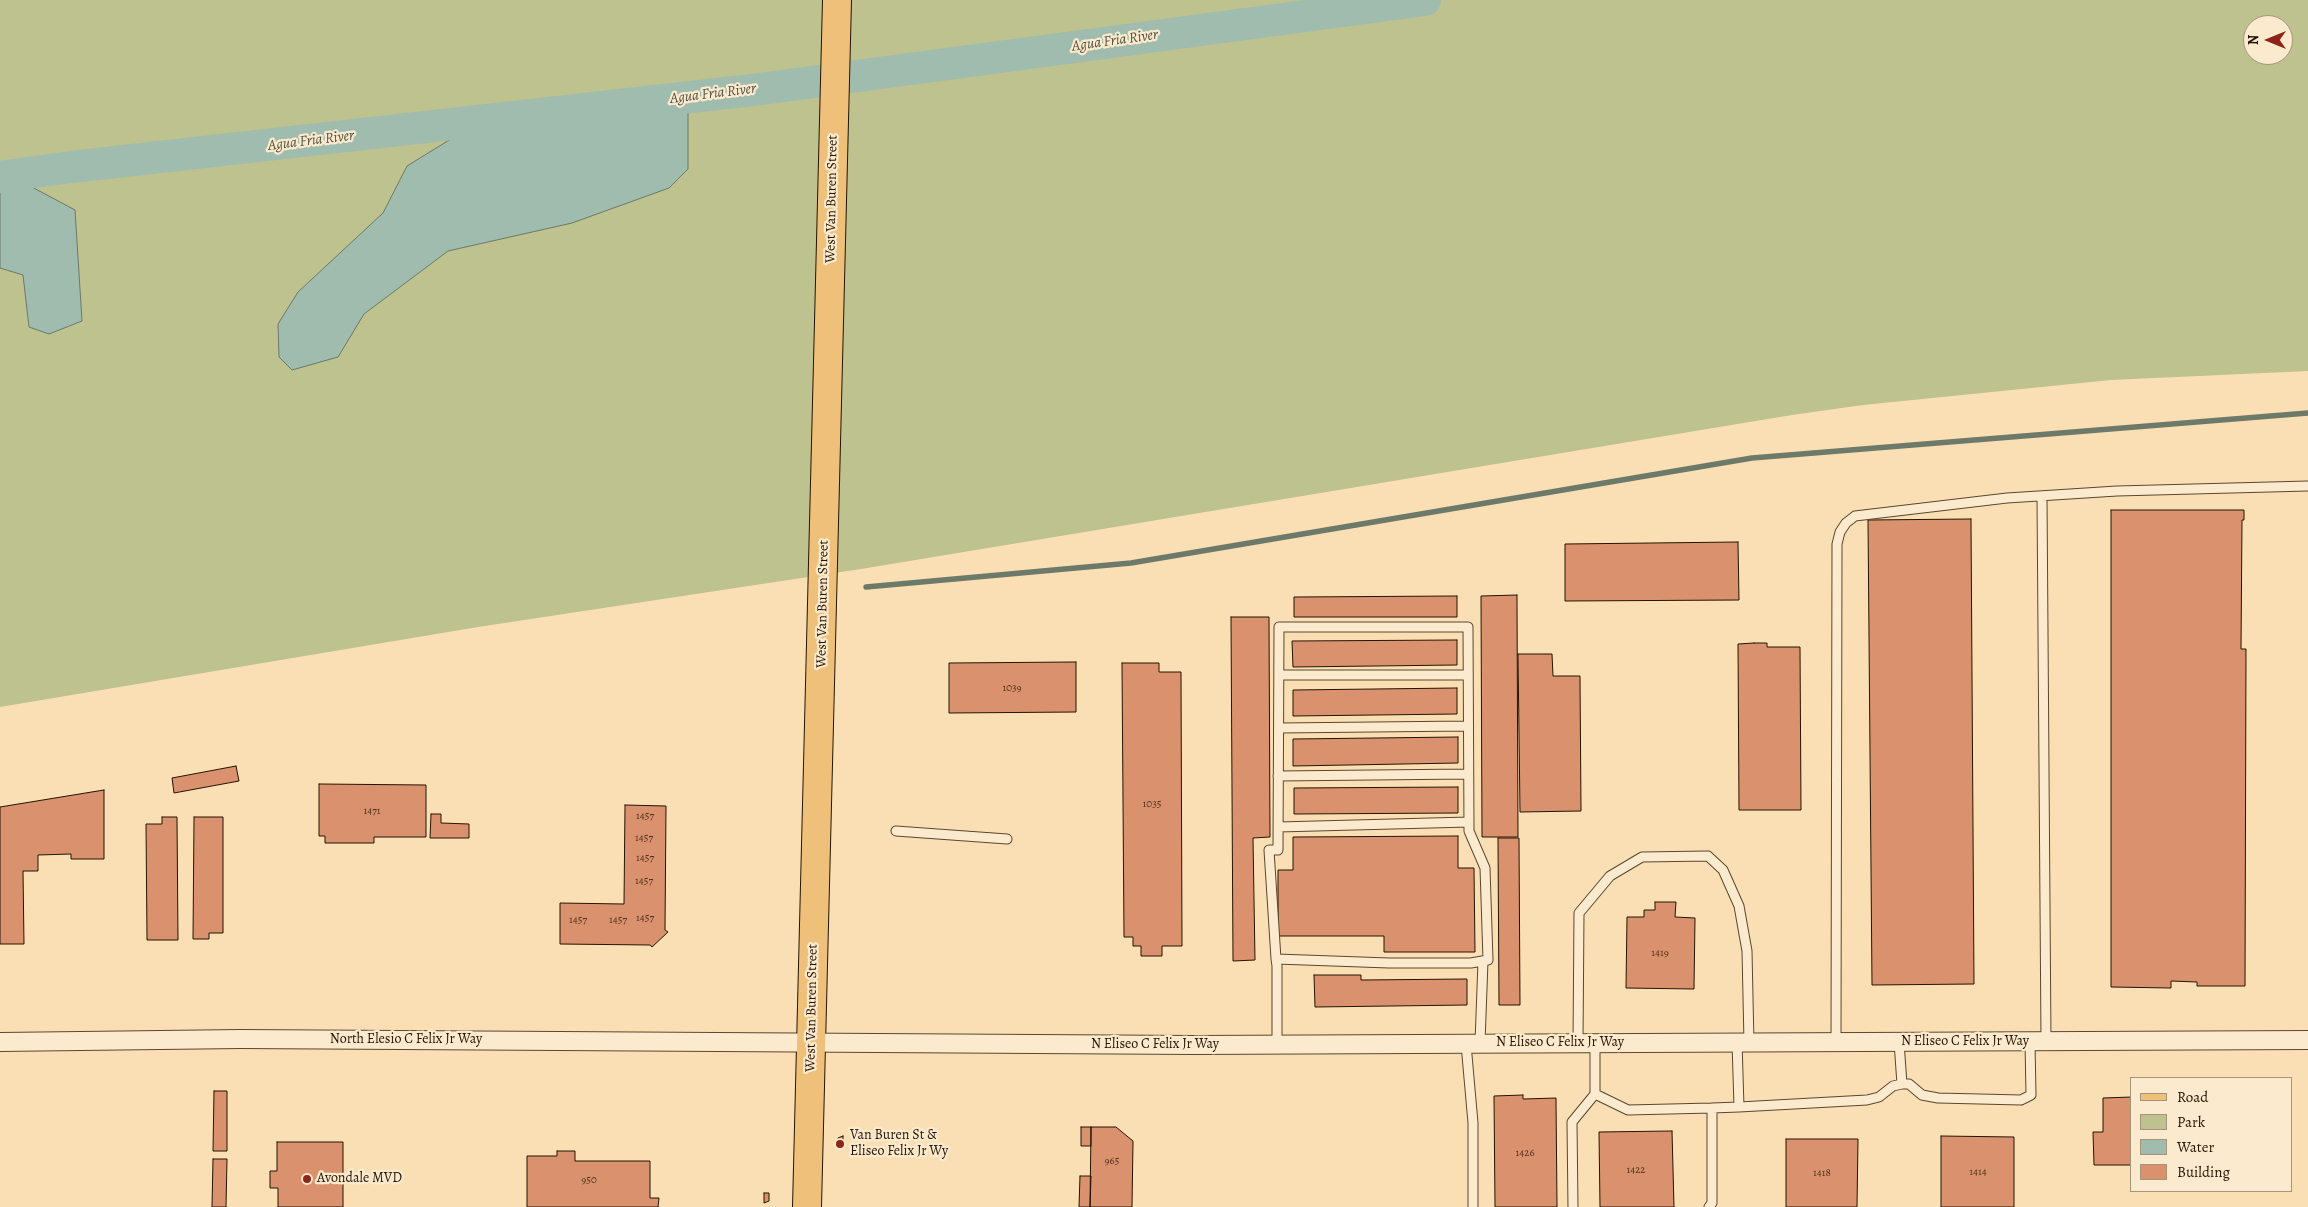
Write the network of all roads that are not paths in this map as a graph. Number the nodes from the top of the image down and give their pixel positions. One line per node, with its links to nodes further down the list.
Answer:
1 (837, 0): 20 (main road, West Van Buren Street)
2 (2308, 486): 3 (lane)
3 (2042, 496): 19 (lane); 24 (lane)
4 (1279, 675): 5 (lane); 5 (lane); 7 (lane)
5 (1468, 675): 6 (lane)
6 (1468, 726): 7 (lane); 8 (lane)
7 (1279, 728): 9 (lane)
8 (1468, 774): 9 (lane); 10 (lane)
9 (1278, 776): 11 (lane)
10 (1469, 822): 11 (lane); 15 (lane)
11 (1278, 827): 14 (lane)
12 (896, 831): 13 (lane)
13 (1008, 839)
14 (1276, 959): 15 (lane); 25 (lane)
15 (1483, 961): 21 (lane)
16 (2308, 1040): 19 (street, N Eliseo C Felix Jr Way)
17 (0, 1042): 20 (street, North Elesio C Felix Jr Way)
18 (1899, 1042): 19 (street, N Eliseo C Felix Jr Way); 24 (street, N Eliseo C Felix Jr Way); 26 (lane)
19 (2038, 1042): 26 (lane)
20 (812, 1043): 25 (street, N Eliseo C Felix Jr Way); 31 (main road, West Van Buren Street)
21 (1473, 1043): 22 (street, N Eliseo C Felix Jr Way); 25 (street, N Eliseo C Felix Jr Way); 32 (lane)
22 (1586, 1043): 23 (street, N Eliseo C Felix Jr Way); 23 (lane); 27 (lane)
23 (1743, 1043): 24 (street, N Eliseo C Felix Jr Way); 28 (lane)
24 (1836, 1043)
25 (1277, 1045)
26 (1902, 1084): 28 (lane)
27 (1595, 1094): 29 (lane); 33 (lane)
28 (1738, 1107): 29 (lane)
29 (1712, 1108): 30 (lane)
30 (1713, 1206)
31 (807, 1207)
32 (1473, 1207)
33 (1573, 1207)

